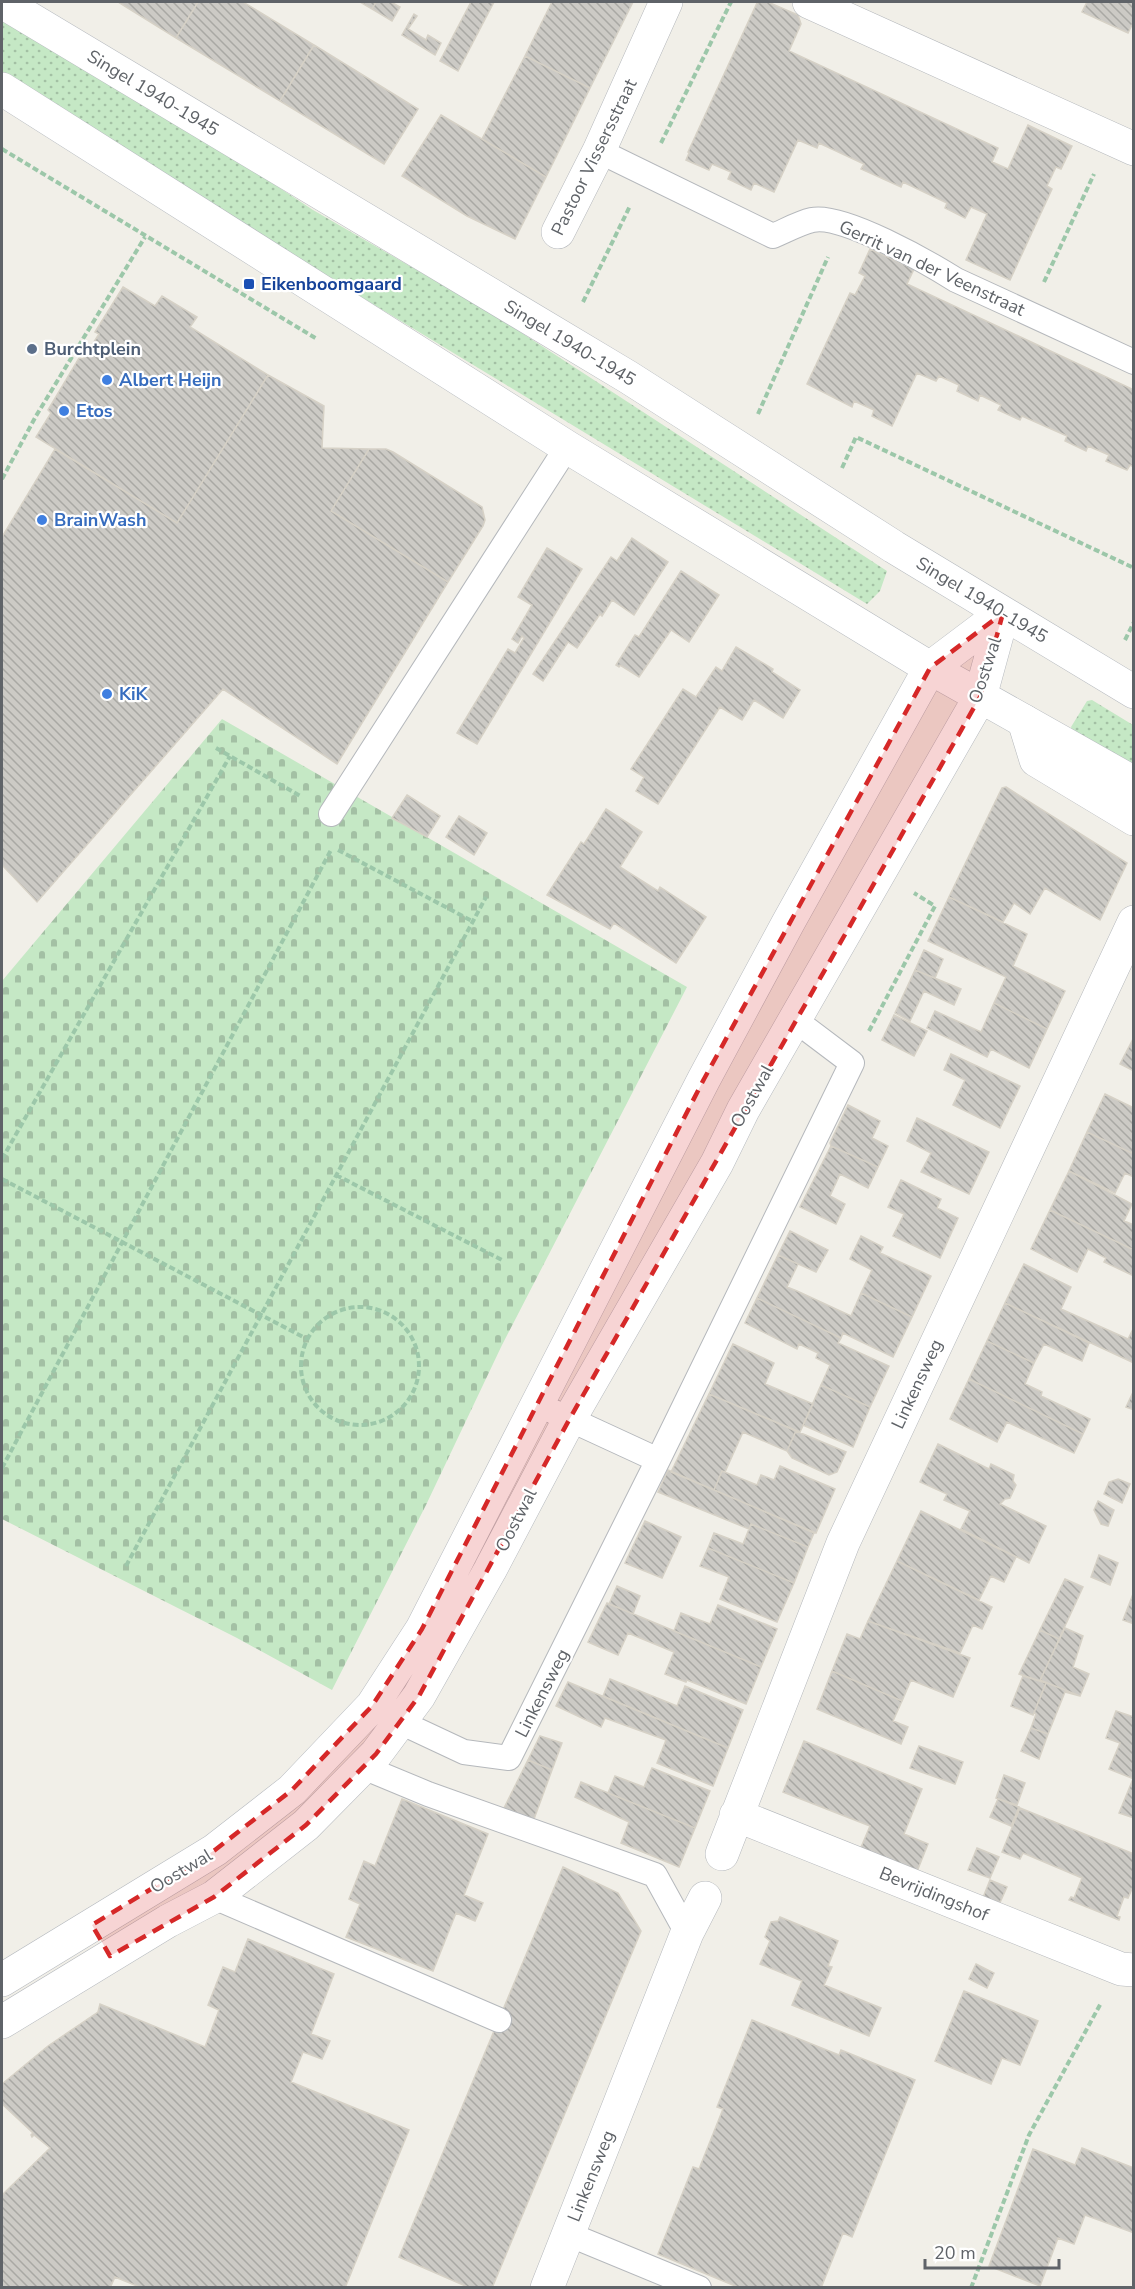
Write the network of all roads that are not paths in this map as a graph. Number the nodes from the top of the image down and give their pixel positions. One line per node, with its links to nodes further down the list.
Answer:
1 (2, 2): 10 (street, Singel 1940-1945)
2 (666, 2): 6 (street, Pastoor Vissersstraat)
3 (809, 2): 5 (street)
4 (2, 89): 9 (street)
5 (1122, 144)
6 (599, 151): 7 (street, Pastoor Vissersstraat); 8 (lane, Gerrit van der Veenstraat)
7 (558, 232)
8 (1134, 362)
9 (567, 447): 11 (street); 16 (lane)
10 (1003, 613): 11 (street, Oostwal); 12 (street, Singel 1940-1945); 13 (street, Oostwal)
11 (930, 668): 13 (street); 20 (street, Oostwal)
12 (1134, 692)
13 (980, 697): 14 (street); 19 (street, Oostwal)
14 (1024, 721): 15 (street); 17 (street)
15 (1134, 783)
16 (331, 814)
17 (1134, 819)
18 (1134, 922): 25 (street, Linkensweg)
19 (795, 1020): 21 (street, Oostwal); 22 (lane, Linkensweg)
20 (538, 1405): 21 (lane); 29 (street, Oostwal)
21 (568, 1420): 22 (lane); 23 (street, Oostwal)
22 (658, 1460): 23 (lane, Linkensweg)
23 (400, 1722): 24 (street, Oostwal)
24 (363, 1767): 27 (street, Oostwal); 30 (lane)
25 (736, 1815): 26 (street, Linkensweg); 32 (street, Bevrijdingshof)
26 (722, 1854)
27 (214, 1897): 31 (street, Oostwal); 34 (lane)
28 (705, 1898): 30 (street, Linkensweg)
29 (92, 1925): 31 (street); 33 (street, Oostwal)
30 (687, 1933): 36 (street, Linkensweg)
31 (110, 1956): 35 (street, Oostwal)
32 (1127, 1969)
33 (2, 1980)
34 (499, 2020)
35 (2, 2022)
36 (568, 2234): 37 (street, Linkensweg); 38 (lane)
37 (547, 2288)
38 (699, 2288)

